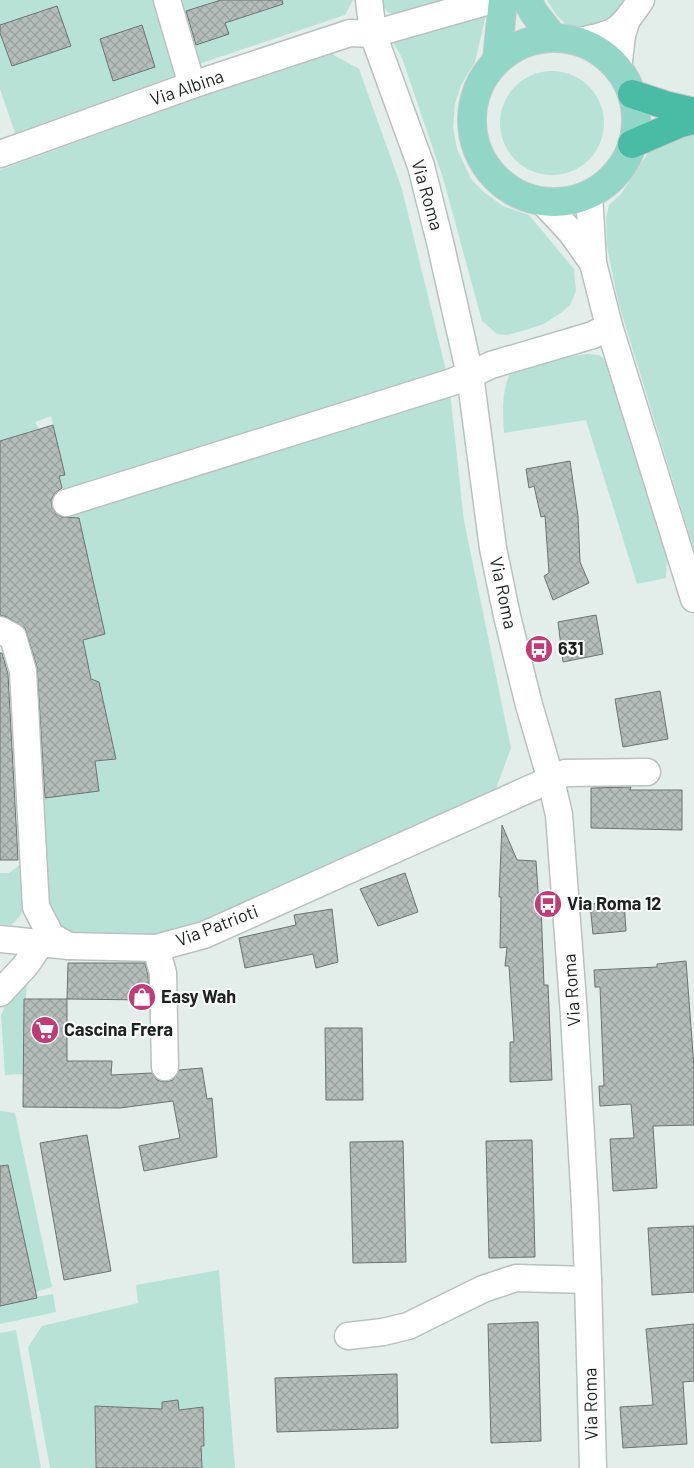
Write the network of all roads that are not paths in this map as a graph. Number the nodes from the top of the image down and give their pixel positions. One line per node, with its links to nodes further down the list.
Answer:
1 (167, 0): 12 (street)
2 (368, 0): 7 (street, Via Roma)
3 (496, 0): 7 (street, Via Albina); 10 (main road)
4 (527, 0): 8 (main road)
5 (641, 0): 6 (street)
6 (626, 22): 9 (street); 11 (street)
7 (372, 34): 12 (street, Via Albina); 22 (street, Via Roma)
8 (552, 36): 9 (main road); 10 (main road)
9 (579, 41): 11 (main road)
10 (497, 60): 19 (main road)
11 (618, 69): 13 (main road)
12 (192, 85): 17 (street, Via Albina)
13 (632, 94): 14 (highway); 16 (main road)
14 (694, 112)
15 (694, 120): 16 (highway)
16 (632, 144): 18 (main road)
17 (1, 150)
18 (589, 194): 19 (main road); 20 (street)
19 (543, 202): 20 (street)
20 (593, 263): 21 (street)
21 (608, 326): 22 (street); 24 (street)
22 (470, 375): 23 (street); 27 (street, Via Roma)
23 (66, 503)
24 (694, 599)
25 (0, 630): 30 (street)
26 (647, 772): 27 (street, Via Patrioti)
27 (551, 780): 31 (street, Via Patrioti); 34 (street, Via Roma)
28 (0, 939): 29 (street, Via Patrioti)
29 (41, 943): 30 (street, Via Patrioti); 32 (street)
30 (69, 946): 31 (street, Via Patrioti)
31 (156, 948): 33 (street)
32 (0, 993)
33 (165, 1067)
34 (588, 1280): 35 (street); 36 (street, Via Roma)
35 (348, 1336)
36 (593, 1468)

